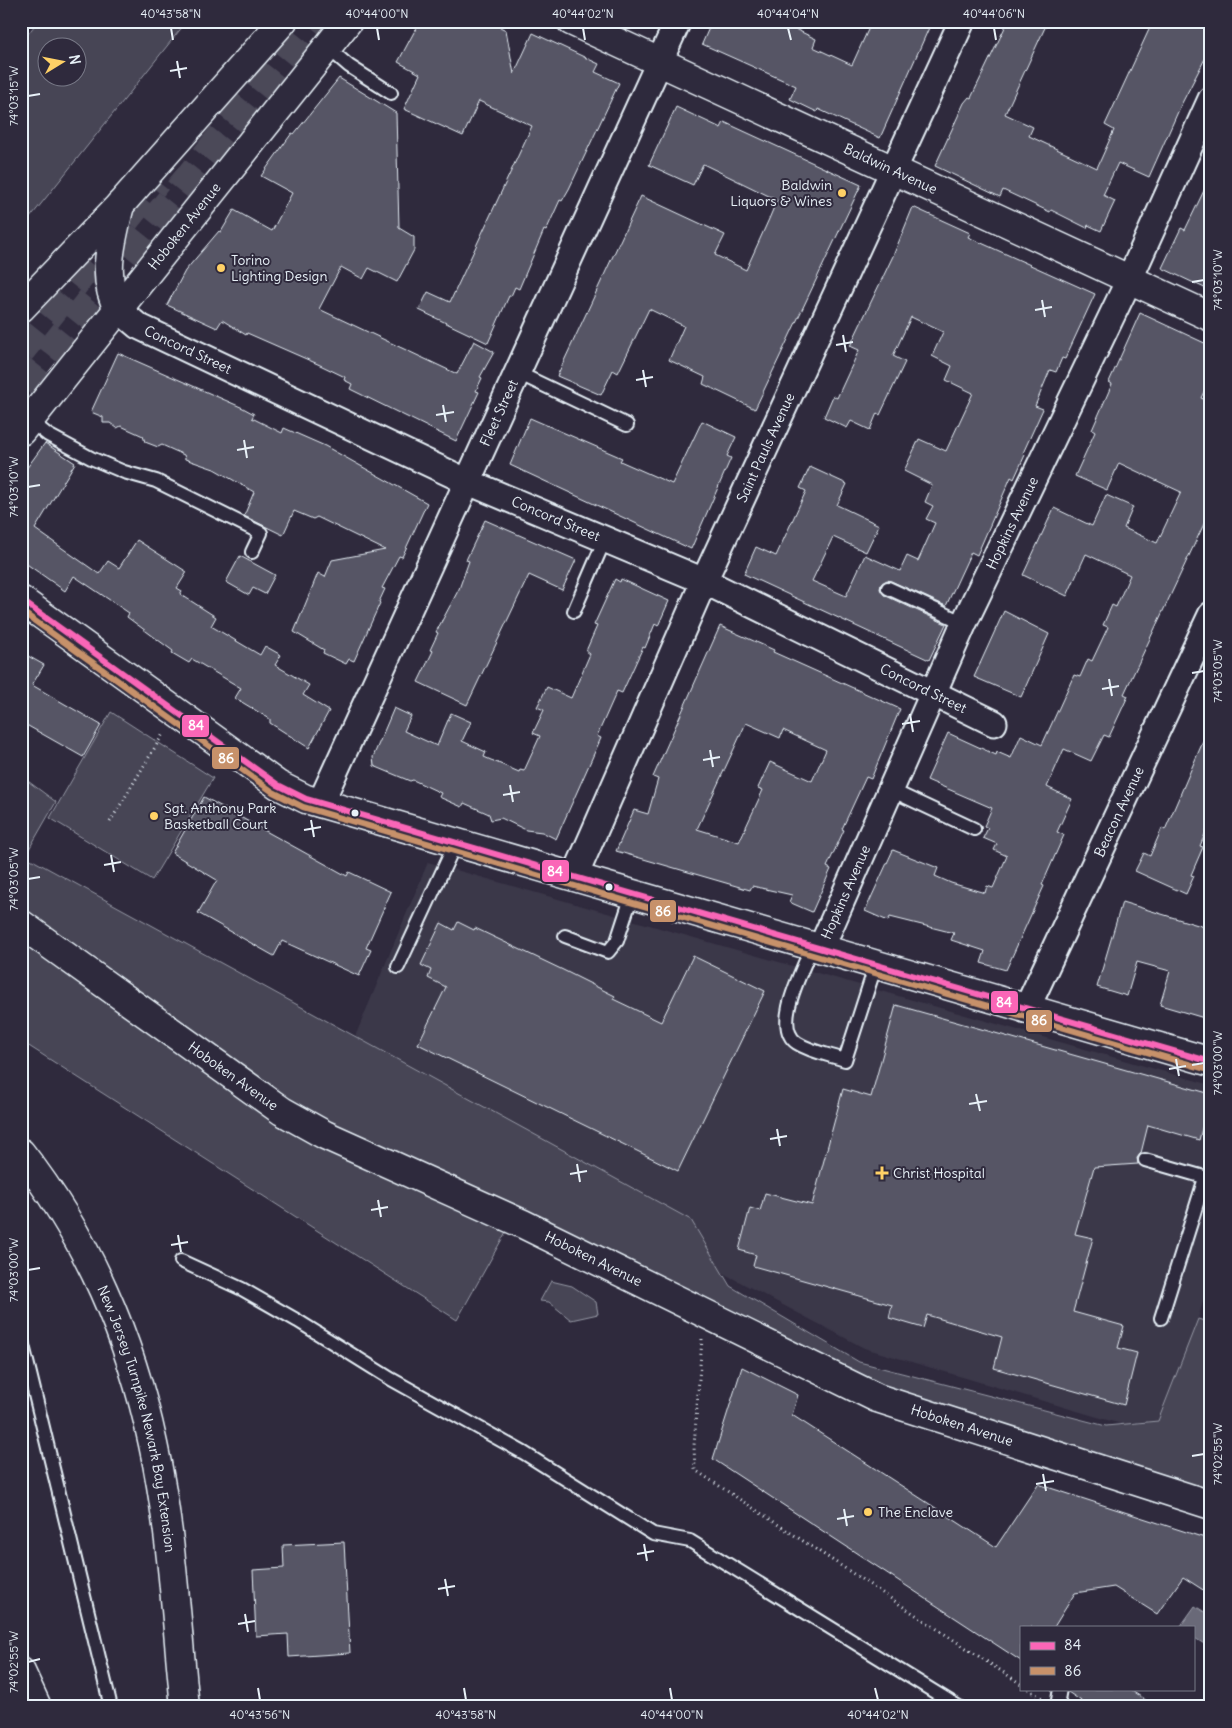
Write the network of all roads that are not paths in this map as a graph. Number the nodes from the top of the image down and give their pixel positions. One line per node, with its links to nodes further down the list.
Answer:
1 (283, 21): 11 (main road)
2 (348, 21): 6 (main road, Hoboken Avenue)
3 (571, 21): 7 (main road, Baldwin Avenue)
4 (678, 21): 7 (street, Fleet Street)
5 (962, 21): 10 (street, Saint Pauls Avenue)
6 (327, 47): 8 (lane); 14 (main road, Hoboken Avenue)
7 (659, 62): 10 (main road, Baldwin Avenue); 16 (street, Fleet Street)
8 (391, 93)
9 (1211, 100): 12 (street, Hopkins Avenue)
10 (893, 170): 12 (main road, Baldwin Avenue); 22 (street, Saint Pauls Avenue)
11 (120, 205): 13 (main road); 14 (main road)
12 (1130, 278): 15 (main road, Baldwin Avenue); 27 (street, Hopkins Avenue)
13 (21, 308)
14 (119, 310): 18 (main road, Hoboken Avenue); 19 (street, Concord Street)
15 (1211, 317)
16 (516, 372): 17 (lane); 19 (street, Fleet Street)
17 (627, 425)
18 (25, 426): 21 (lane)
19 (466, 481): 20 (street, Concord Street); 31 (street, Fleet Street)
20 (605, 539): 22 (street, Concord Street); 25 (lane)
21 (252, 552)
22 (704, 580): 28 (street, Concord Street); 34 (street, Saint Pauls Avenue)
23 (888, 588): 27 (lane)
24 (21, 600): 31 (main road)
25 (574, 611)
26 (1211, 615): 41 (street, Beacon Avenue)
27 (964, 623): 28 (street, Hopkins Avenue)
28 (933, 694): 29 (street, Concord Street); 30 (street, Hopkins Avenue)
29 (994, 723)
30 (891, 790): 32 (lane); 38 (street, Hopkins Avenue)
31 (320, 804): 33 (main road)
32 (974, 829)
33 (456, 842): 34 (main road); 40 (lane)
34 (575, 876): 35 (main road)
35 (632, 892): 37 (lane); 38 (main road)
36 (21, 924): 49 (main road, Hoboken Avenue)
37 (565, 936)
38 (816, 947): 39 (main road); 39 (lane)
39 (876, 964): 41 (main road)
40 (398, 967)
41 (1026, 1010): 42 (main road)
42 (1211, 1062)
43 (21, 1153): 54 (main road, New Jersey Turnpike Newark Bay Extension)
44 (1145, 1160): 45 (lane)
45 (1208, 1178): 47 (lane)
46 (182, 1261): 55 (lane)
47 (1161, 1318)
48 (21, 1337): 53 (lane)
49 (1211, 1505)
50 (21, 1672): 52 (main road)
51 (1060, 1690): 56 (lane)
52 (37, 1707)
53 (111, 1707)
54 (185, 1707)
55 (959, 1707)
56 (1061, 1707)

